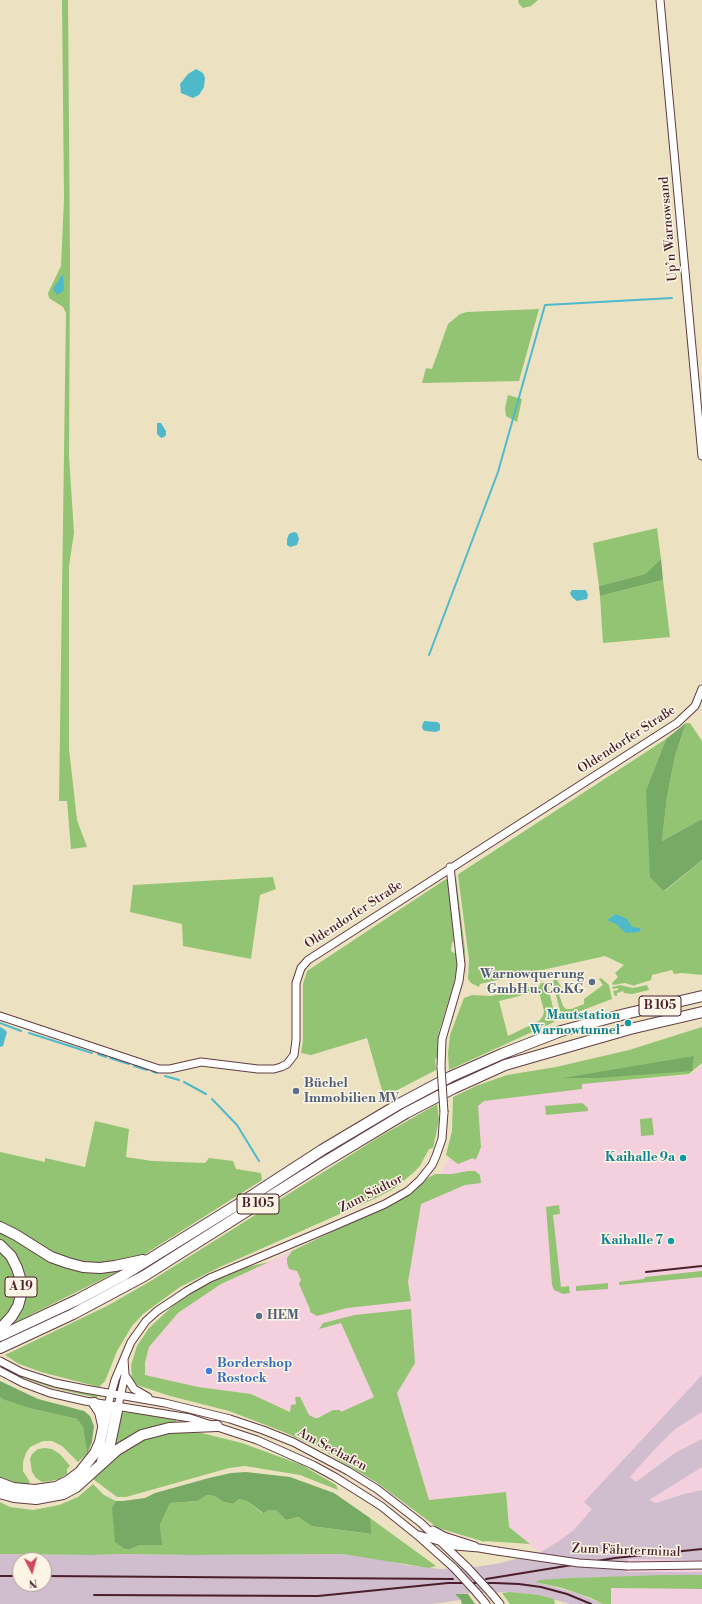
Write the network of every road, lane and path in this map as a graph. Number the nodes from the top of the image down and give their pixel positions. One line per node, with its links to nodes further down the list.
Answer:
1 (660, 0): 2 (street, Up’n Warnowsand)
2 (702, 456)
3 (702, 689): 4 (street, Oldendorfer Straße)
4 (450, 867): 7 (street, Oldendorfer Straße); 15 (street, Zum Südtor, bridge)
5 (702, 996): 10 (highway, B 105)
6 (702, 1012): 12 (highway, B 105)
7 (0, 1016)
8 (0, 1227): 10 (highway)
9 (0, 1245): 11 (highway, A 19)
10 (154, 1257): 13 (highway, B 105)
11 (0, 1329)
12 (42, 1330): 14 (highway, B 105); 16 (highway)
13 (0, 1336)
14 (0, 1348)
15 (124, 1357): 18 (street); 19 (street, Zum Südtor)
16 (1, 1360): 19 (street, Am Seehafen)
17 (0, 1371): 22 (street, Am Seehafen)
18 (125, 1375): 20 (street); 21 (street)
19 (111, 1394): 20 (street, Am Seehafen); 23 (street, Zum Südtor)
20 (120, 1395): 21 (street, Am Seehafen); 23 (street)
21 (165, 1402): 29 (street, Am Seehafen)
22 (94, 1403): 23 (street, Am Seehafen); 25 (highway)
23 (113, 1406): 24 (street, Am Seehafen); 25 (highway); 26 (highway)
24 (217, 1426): 26 (highway); 30 (street, Am Seehafen)
25 (103, 1429): 27 (highway)
26 (94, 1472): 28 (highway)
27 (0, 1483)
28 (0, 1492)
29 (421, 1523): 31 (street, Am Seehafen); 32 (street, Zum Fährterminal)
30 (417, 1535): 31 (street, Zum Fährterminal); 34 (street, Am Seehafen, bridge)
31 (442, 1544): 32 (street, Zum Fährterminal); 35 (street, Am Seehafen, bridge)
32 (479, 1548): 33 (street, Zum Fährterminal, bridge)
33 (702, 1566)
34 (486, 1604)
35 (500, 1604)

